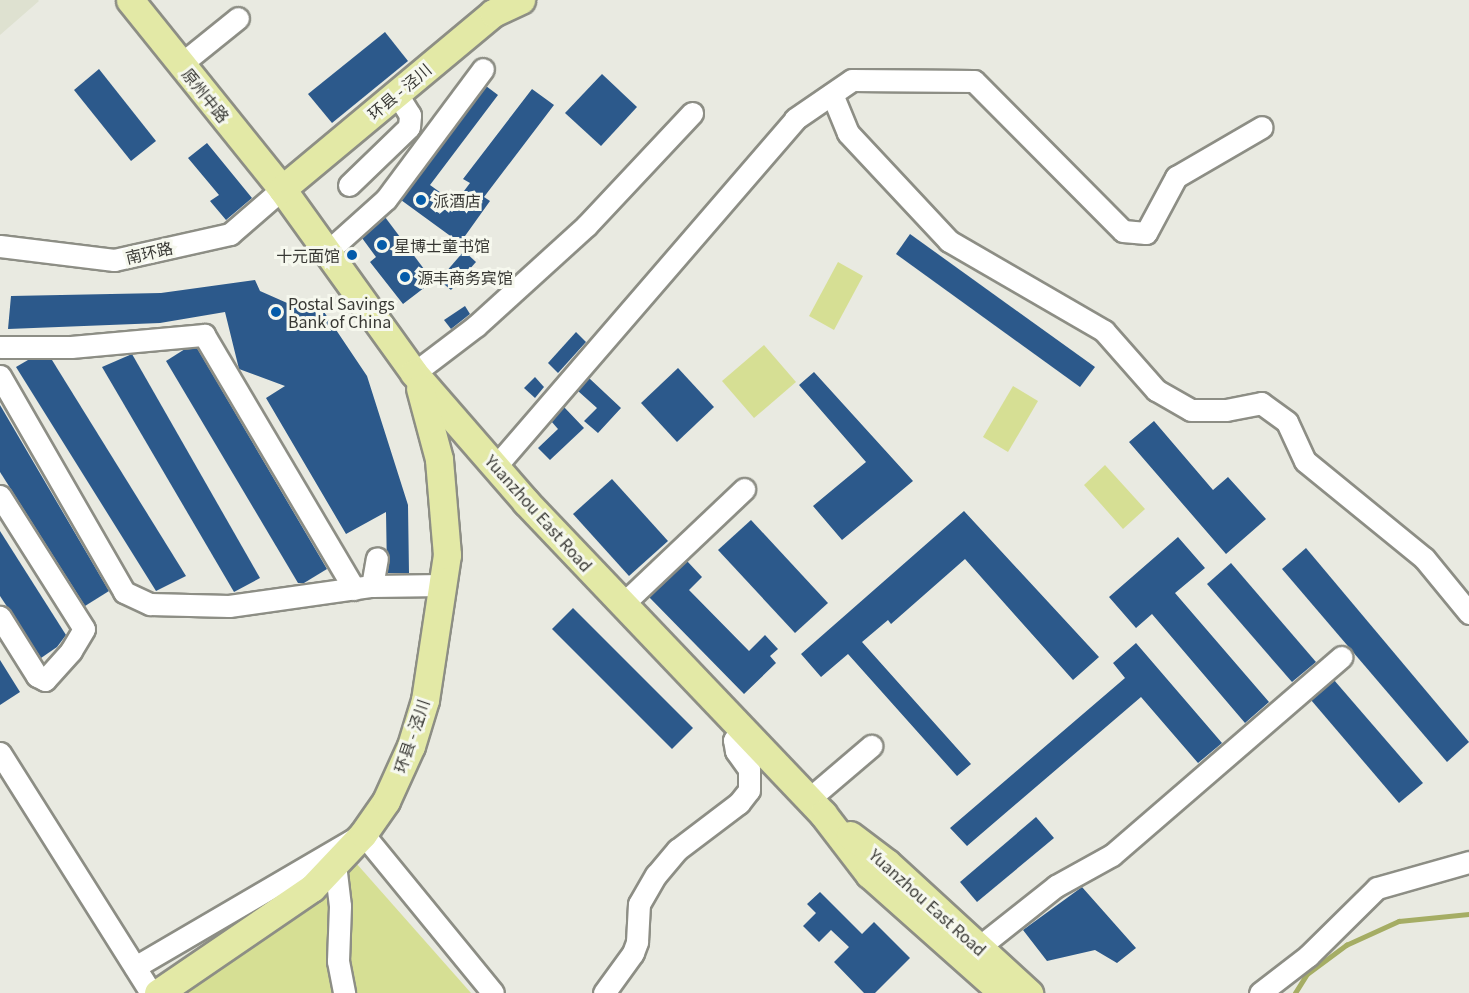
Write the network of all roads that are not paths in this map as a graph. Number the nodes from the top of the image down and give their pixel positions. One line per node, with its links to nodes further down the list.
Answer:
1 (130, 0): 4 (main road, 原州中路)
2 (521, 0): 6 (main road, 环县 - 泾川)
3 (238, 18): 4 (street)
4 (181, 64): 11 (main road, 原州中路)
5 (483, 69): 13 (street)
6 (396, 93): 10 (street); 11 (main road, 环县 - 泾川)
7 (832, 94): 9 (street); 17 (street); 24 (street)
8 (692, 113): 15 (street)
9 (1262, 127)
10 (349, 185)
11 (282, 189): 12 (street, 南环路); 13 (main road, Yuanzhou East Road)
12 (0, 246)
13 (327, 252): 15 (main road, Yuanzhou East Road)
14 (0, 347): 22 (street)
15 (414, 373): 17 (main road, Yuanzhou East Road); 21 (main road, 环县 - 泾川)
16 (0, 376): 22 (street)
17 (496, 466): 23 (main road, Yuanzhou East Road)
18 (744, 489): 23 (street)
19 (0, 496): 25 (street)
20 (377, 558): 22 (street)
21 (443, 585): 22 (street); 31 (main road, 环县 - 泾川)
22 (363, 588)
23 (623, 604): 27 (main road, Yuanzhou East Road)
24 (1469, 614)
25 (0, 617)
26 (1341, 657): 34 (street)
27 (742, 728): 30 (main road, Yuanzhou East Road); 39 (street)
28 (871, 746): 30 (street)
29 (0, 753): 35 (street)
30 (816, 806): 34 (main road, Yuanzhou East Road); 40 (main road, Yuanzhou East Road)
31 (363, 834): 33 (main road, 环县 - 泾川); 35 (street); 38 (street)
32 (1469, 862): 42 (street)
33 (335, 864): 36 (main road, 环县 - 泾川); 37 (street)
34 (979, 947): 41 (main road, Yuanzhou East Road)
35 (135, 967): 36 (street)
36 (162, 989)
37 (344, 993)
38 (493, 993)
39 (604, 993)
40 (1003, 993)
41 (1029, 993)
42 (1260, 993)

